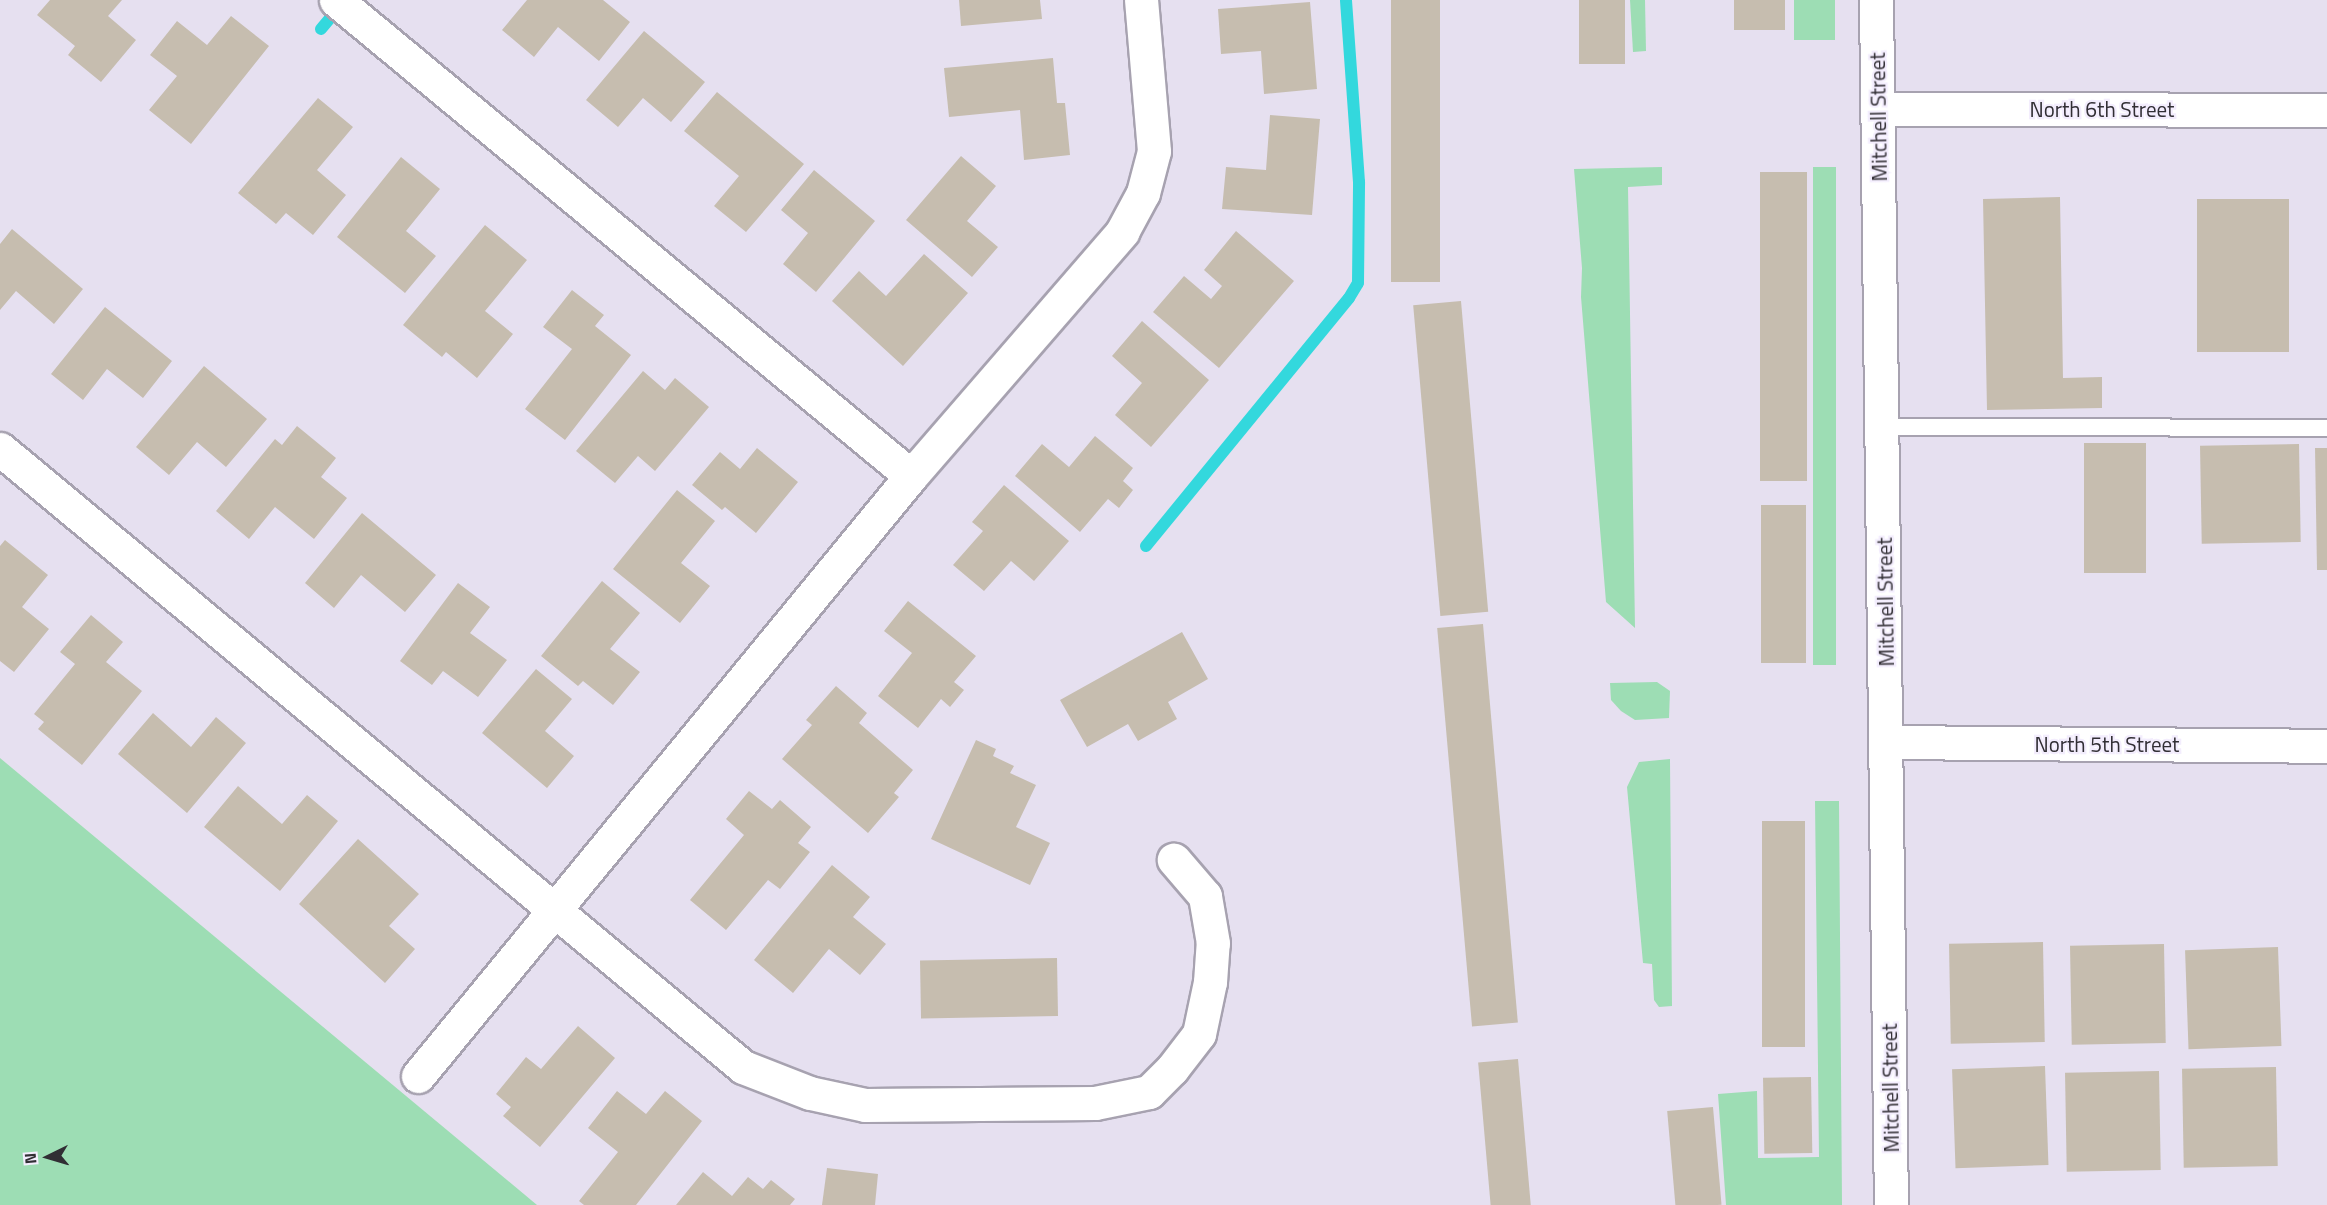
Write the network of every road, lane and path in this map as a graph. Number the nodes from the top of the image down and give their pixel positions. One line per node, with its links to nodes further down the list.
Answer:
1 (336, 0): 9 (street)
2 (1141, 0): 9 (street)
3 (1876, 0): 4 (street, Mitchell Street)
4 (1878, 109): 5 (street, North 6th Street); 6 (street, Mitchell Street)
5 (2327, 110)
6 (1882, 427): 7 (lane); 10 (street, Mitchell Street)
7 (2327, 428)
8 (0, 449): 13 (street)
9 (911, 476): 13 (street)
10 (1887, 742): 11 (street, North 5th Street); 15 (street, Mitchell Street)
11 (2327, 746)
12 (1174, 860): 13 (street)
13 (555, 912): 14 (street)
14 (418, 1076)
15 (1891, 1205)

